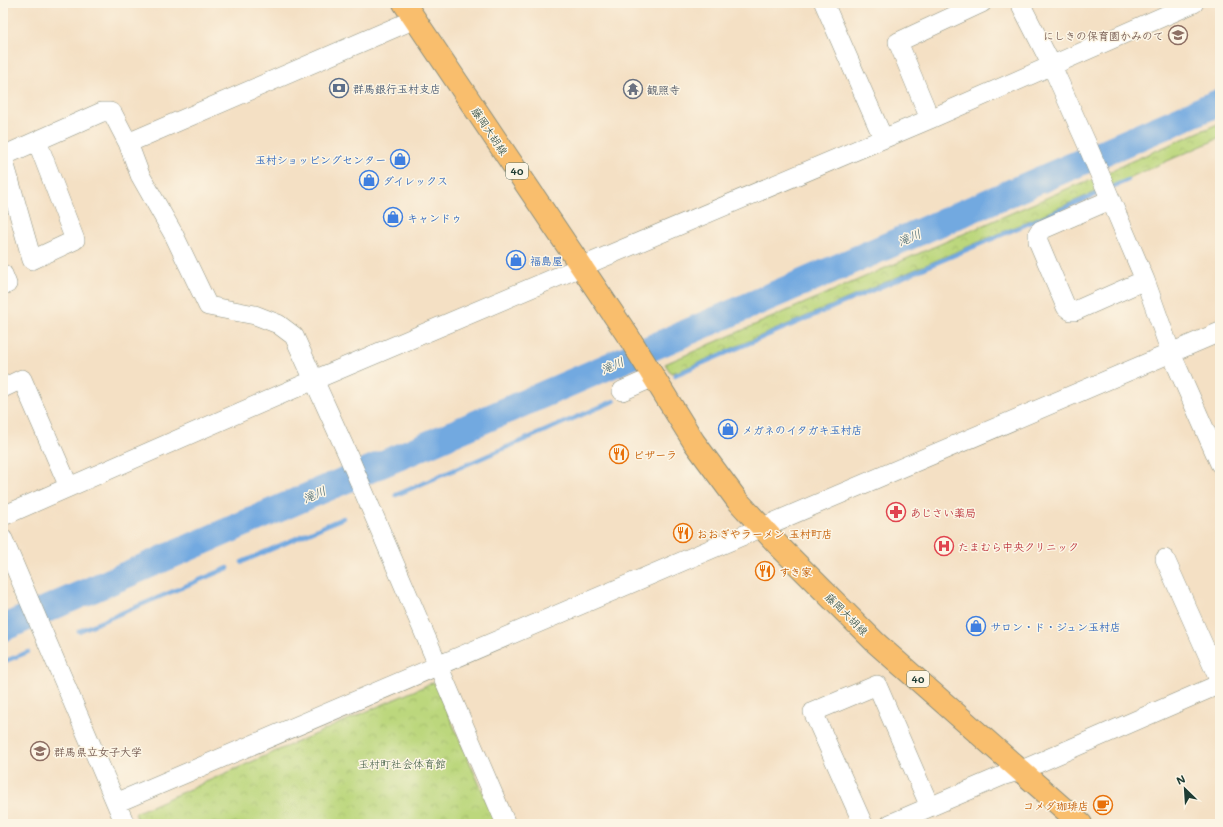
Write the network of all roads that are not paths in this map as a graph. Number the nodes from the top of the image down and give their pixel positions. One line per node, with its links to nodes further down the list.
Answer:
1 (824, 3): 9 (street)
2 (982, 3): 8 (street)
3 (1020, 3): 7 (street)
4 (1194, 3): 5 (street)
5 (1170, 8): 7 (street)
6 (409, 11): 11 (street); 14 (main road, 藤岡大胡線 / 40)
7 (1051, 64): 8 (street); 13 (street)
8 (930, 119): 9 (street)
9 (883, 138): 14 (street)
10 (37, 141): 11 (street); 12 (street); 12 (street)
11 (128, 142): 19 (street)
12 (3, 157)
13 (1110, 200): 15 (street); 15 (street)
14 (581, 266): 18 (main road, 藤岡大胡線 / 40); 19 (street)
15 (1145, 280): 17 (street)
16 (1220, 332): 17 (street)
17 (1171, 353): 22 (street); 25 (street)
18 (652, 374): 21 (street); 25 (main road, 藤岡大胡線 / 40)
19 (314, 380): 23 (street); 28 (street)
20 (3, 388): 23 (street)
21 (622, 391)
22 (1220, 464)
23 (69, 487): 24 (street)
24 (3, 516)
25 (761, 527): 28 (street); 30 (main road, 藤岡大胡線 / 40)
26 (3, 539): 31 (street)
27 (1166, 558): 29 (street)
28 (438, 666): 31 (street); 34 (street)
29 (1220, 683): 30 (street)
30 (1022, 770): 32 (street); 37 (main road, 藤岡大胡線 / 40)
31 (116, 803): 33 (street)
32 (930, 807): 35 (street); 36 (street)
33 (125, 824)
34 (506, 824)
35 (863, 824)
36 (890, 824)
37 (1081, 824)

